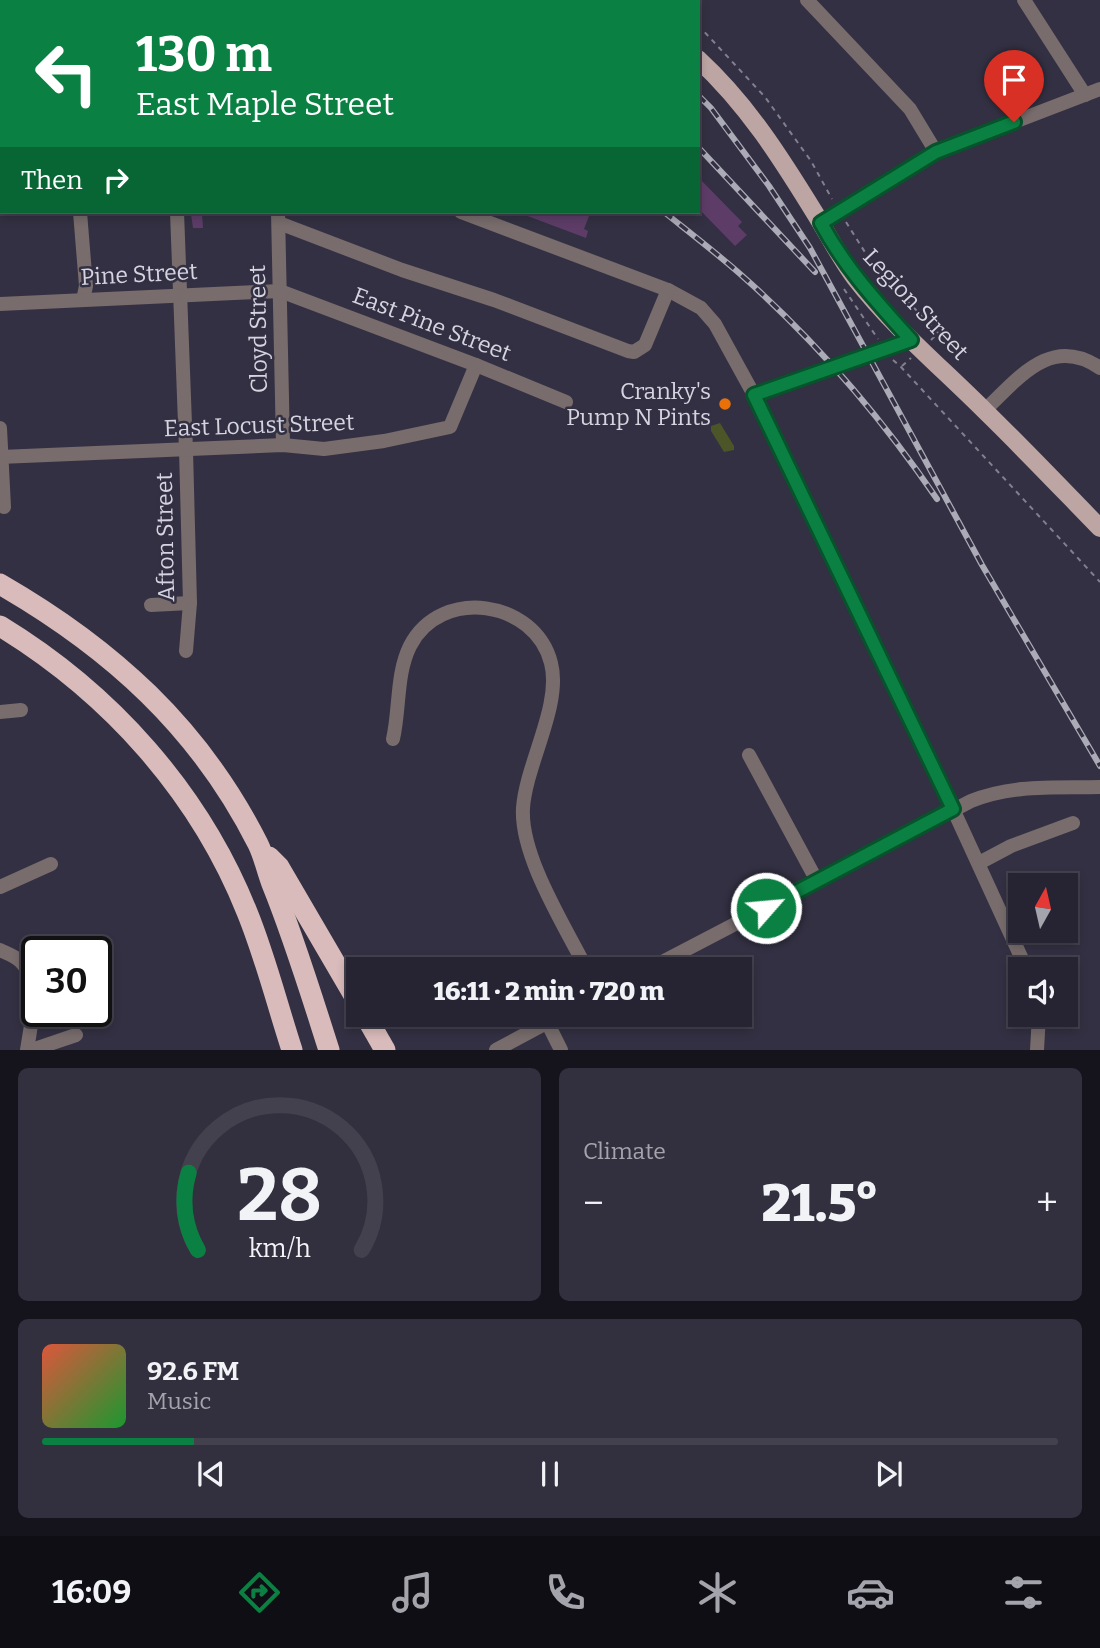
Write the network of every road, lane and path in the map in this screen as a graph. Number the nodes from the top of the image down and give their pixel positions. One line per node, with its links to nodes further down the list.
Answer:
1 (807, 0): 7 (street)
2 (1024, 0): 6 (street)
3 (700, 27): 8 (path)
4 (700, 61): 13 (main road, Legion Street)
5 (1100, 89): 6 (street)
6 (1085, 94): 7 (street)
7 (936, 152): 8 (street)
8 (840, 211): 13 (street); 19 (path)
9 (80, 214): 17 (street)
10 (177, 214): 16 (street, Afton Street)
11 (466, 214): 14 (street)
12 (279, 217): 14 (street); 15 (street, Cloyd Street)
13 (821, 223): 19 (main road, Legion Street)
14 (668, 290): 24 (street)
15 (280, 291): 16 (street, Pine Street); 21 (street, East Pine Street); 28 (street, Cloyd Street)
16 (180, 295): 17 (street, Pine Street); 29 (street, Afton Street)
17 (83, 300): 18 (street, Pine Street)
18 (0, 304)
19 (916, 345): 22 (path); 24 (street); 26 (main road, Legion Street)
20 (887, 356): 22 (path)
21 (476, 365): 25 (street, East Pine Street); 28 (street, East Locust Street)
22 (901, 367): 33 (path)
23 (1100, 368): 26 (street)
24 (754, 395): 44 (street)
25 (566, 401)
26 (985, 410): 32 (main road, Legion Street)
27 (0, 428): 30 (street)
28 (283, 445): 29 (street, East Locust Street)
29 (186, 450): 30 (street, East Locust Street); 35 (street, Afton Street)
30 (0, 457): 31 (street)
31 (4, 507)
32 (1100, 528)
33 (1100, 582)
34 (0, 584): 46 (highway)
35 (190, 603): 36 (street); 38 (street, Afton Street)
36 (151, 605)
37 (0, 626): 62 (highway)
38 (186, 651)
39 (21, 710): 40 (street)
40 (0, 712)
41 (393, 739): 52 (street)
42 (749, 755): 49 (street)
43 (1100, 786): 44 (street)
44 (953, 809): 47 (street); 49 (street)
45 (1073, 822): 47 (street)
46 (259, 846): 55 (highway); 63 (highway)
47 (979, 863): 54 (street)
48 (51, 864): 50 (street)
49 (817, 881): 53 (street)
50 (0, 887)
51 (0, 950): 61 (street)
52 (580, 957)
53 (672, 957)
54 (1021, 957)
55 (346, 982)
56 (372, 1027): 64 (highway)
57 (538, 1027): 65 (street)
58 (550, 1027): 66 (street)
59 (1038, 1027): 67 (street)
60 (76, 1035): 61 (street)
61 (30, 1049)
62 (292, 1049)
63 (329, 1049)
64 (385, 1049)
65 (496, 1049)
66 (561, 1049)
67 (1037, 1049)

